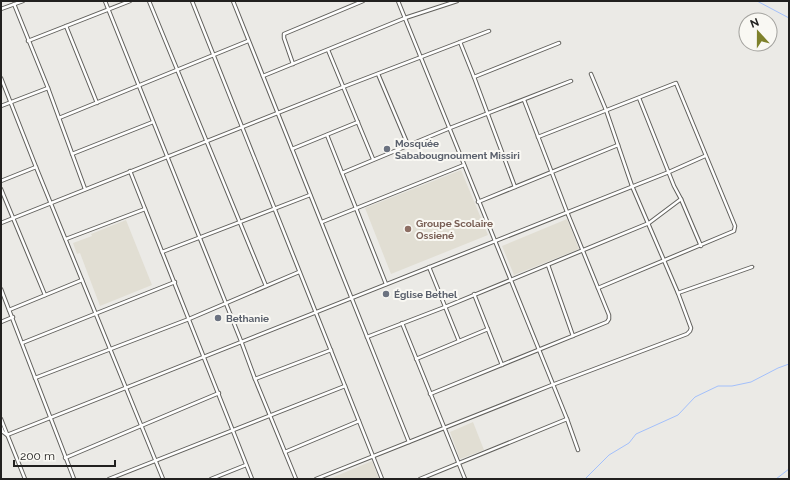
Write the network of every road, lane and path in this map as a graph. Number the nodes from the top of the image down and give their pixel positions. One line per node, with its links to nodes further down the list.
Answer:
1 (23, 1): 10 (street)
2 (106, 1): 11 (street)
3 (130, 1): 11 (street)
4 (149, 1): 24 (street)
5 (192, 1): 21 (street)
6 (233, 1): 16 (street)
7 (363, 1): 23 (street)
8 (398, 1): 13 (street)
9 (457, 1): 13 (street)
10 (14, 4): 12 (street); 17 (street)
11 (109, 9): 14 (street); 31 (street)
12 (1, 10)
13 (405, 18): 20 (street); 22 (street)
14 (66, 26): 17 (street); 37 (street)
15 (489, 31): 18 (street)
16 (248, 40): 21 (street); 27 (street)
17 (28, 41): 33 (street)
18 (460, 42): 22 (street); 28 (street)
19 (559, 43): 28 (street)
20 (328, 50): 23 (street); 32 (street)
21 (214, 54): 24 (street); 45 (street)
22 (421, 58): 25 (street); 46 (street)
23 (293, 64): 27 (street)
24 (178, 69): 31 (street); 49 (street)
25 (378, 74): 32 (street); 50 (street)
26 (591, 74): 39 (street)
27 (263, 76): 40 (street)
28 (474, 77): 41 (street)
29 (1, 78): 36 (street)
30 (571, 81): 35 (street)
31 (139, 85): 37 (street); 43 (street)
32 (343, 87): 40 (street); 44 (street)
33 (48, 88): 36 (street); 42 (street)
34 (639, 98): 39 (street); 54 (street); 61 (street)
35 (524, 100): 41 (street); 48 (street)
36 (11, 103): 38 (street); 58 (street)
37 (97, 103): 42 (street)
38 (1, 106)
39 (606, 110): 48 (street); 51 (street)
40 (277, 113): 45 (street); 52 (street)
41 (488, 115): 46 (street); 65 (street)
42 (59, 118): 53 (street)
43 (153, 122): 53 (street); 55 (street)
44 (358, 122): 47 (street); 56 (street)
45 (242, 127): 49 (street); 74 (street)
46 (450, 128): 50 (street); 57 (street)
47 (327, 135): 52 (street); 62 (street)
48 (538, 137): 60 (street)
49 (206, 142): 55 (street); 77 (street)
50 (408, 145): 56 (street)
51 (618, 145): 60 (street); 64 (street)
52 (292, 149): 68 (street)
53 (72, 154): 67 (street)
54 (705, 156): 61 (street); 84 (street)
55 (167, 157): 59 (street); 81 (street)
56 (373, 159): 62 (street)
57 (464, 165): 70 (street); 72 (street)
58 (36, 166): 63 (street); 71 (street)
59 (130, 171): 67 (street); 73 (street)
60 (552, 172): 65 (street); 75 (street)
61 (669, 172): 64 (street); 69 (street)
62 (342, 173): 72 (street)
63 (1, 181)
64 (632, 186): 75 (street); 80 (street)
65 (516, 187): 70 (street)
66 (1, 189): 76 (street)
67 (85, 189): 71 (street)
68 (310, 195): 74 (street); 78 (street)
69 (681, 199): 80 (street); 84 (street)
70 (478, 202): 83 (street)
71 (51, 203): 76 (street); 82 (street)
72 (357, 208): 78 (street); 95 (street)
73 (145, 209): 82 (street); 86 (street)
74 (275, 209): 77 (street); 91 (street)
75 (566, 212): 83 (street); 85 (street)
76 (12, 218): 79 (street); 101 (street)
77 (240, 222): 81 (street); 96 (street)
78 (322, 222): 102 (street)
79 (1, 223)
80 (649, 223): 85 (street); 87 (street)
81 (199, 238): 86 (street); 103 (street)
82 (66, 239): 93 (street)
83 (494, 241): 89 (street); 92 (street)
84 (701, 246): 87 (street)
85 (583, 250): 88 (street); 97 (street)
86 (162, 252): 94 (street)
87 (664, 261): 97 (street); 99 (street)
88 (548, 265): 92 (street); 113 (street)
89 (429, 267): 95 (street); 104 (street)
90 (752, 267): 99 (street)
91 (299, 272): 96 (street); 106 (street)
92 (510, 279): 100 (street); 120 (street)
93 (82, 280): 101 (street); 107 (street)
94 (175, 282): 107 (street); 109 (street)
95 (386, 284): 102 (street)
96 (266, 286): 103 (street)
97 (598, 288): 113 (street)
98 (1, 289): 105 (street)
99 (678, 293): 126 (street)
100 (474, 294): 104 (street); 112 (street)
101 (45, 295): 105 (street)
102 (350, 298): 106 (street); 114 (street)
103 (225, 303): 109 (street); 115 (street)
104 (445, 307): 111 (street); 117 (street)
105 (9, 310): 108 (street)
106 (316, 312): 115 (street); 119 (street)
107 (96, 313): 116 (street); 118 (street)
108 (13, 317): 110 (street); 116 (street)
109 (189, 319): 118 (street); 121 (street)
110 (1, 322)
111 (402, 323): 114 (street); 122 (street)
112 (488, 329): 117 (street); 123 (street)
113 (573, 336): 120 (street)
114 (367, 337): 141 (street)
115 (241, 341): 121 (street); 125 (street)
116 (22, 342): 124 (street)
117 (459, 342): 122 (street)
118 (110, 349): 124 (street); 128 (street)
119 (331, 350): 125 (street); 127 (street)
120 (539, 350): 123 (street); 126 (street)
121 (204, 357): 128 (street); 129 (street)
122 (416, 359): 130 (street)
123 (502, 365): 130 (street)
124 (35, 378): 132 (street)
125 (255, 380): 131 (street)
126 (552, 385): 134 (street); 138 (street)
127 (345, 386): 131 (street); 135 (street)
128 (126, 387): 132 (street); 136 (street)
129 (219, 393): 136 (street); 139 (street)
130 (430, 394): 138 (street)
131 (270, 415): 139 (street); 143 (street)
132 (50, 417): 140 (street); 145 (street)
133 (1, 419): 140 (street)
134 (567, 419): 142 (street); 147 (street)
135 (359, 421): 143 (street); 144 (street)
136 (142, 425): 145 (street); 146 (street)
137 (1, 427): 140 (street)
138 (444, 428): 141 (street); 147 (street)
139 (233, 431): 146 (street); 148 (street)
140 (7, 434): 149 (street)
141 (409, 442): 144 (street)
142 (578, 450)
143 (285, 452): 155 (street)
144 (373, 457): 156 (street); 157 (street)
145 (65, 458): 150 (street)
146 (156, 461): 151 (street); 152 (street)
147 (459, 463): 158 (street); 159 (street)
148 (246, 465): 153 (street); 154 (street)
149 (24, 479)
150 (74, 479)
151 (109, 479)
152 (163, 479)
153 (211, 479)
154 (252, 479)
155 (296, 479)
156 (316, 479)
157 (382, 479)
158 (420, 479)
159 (464, 479)

